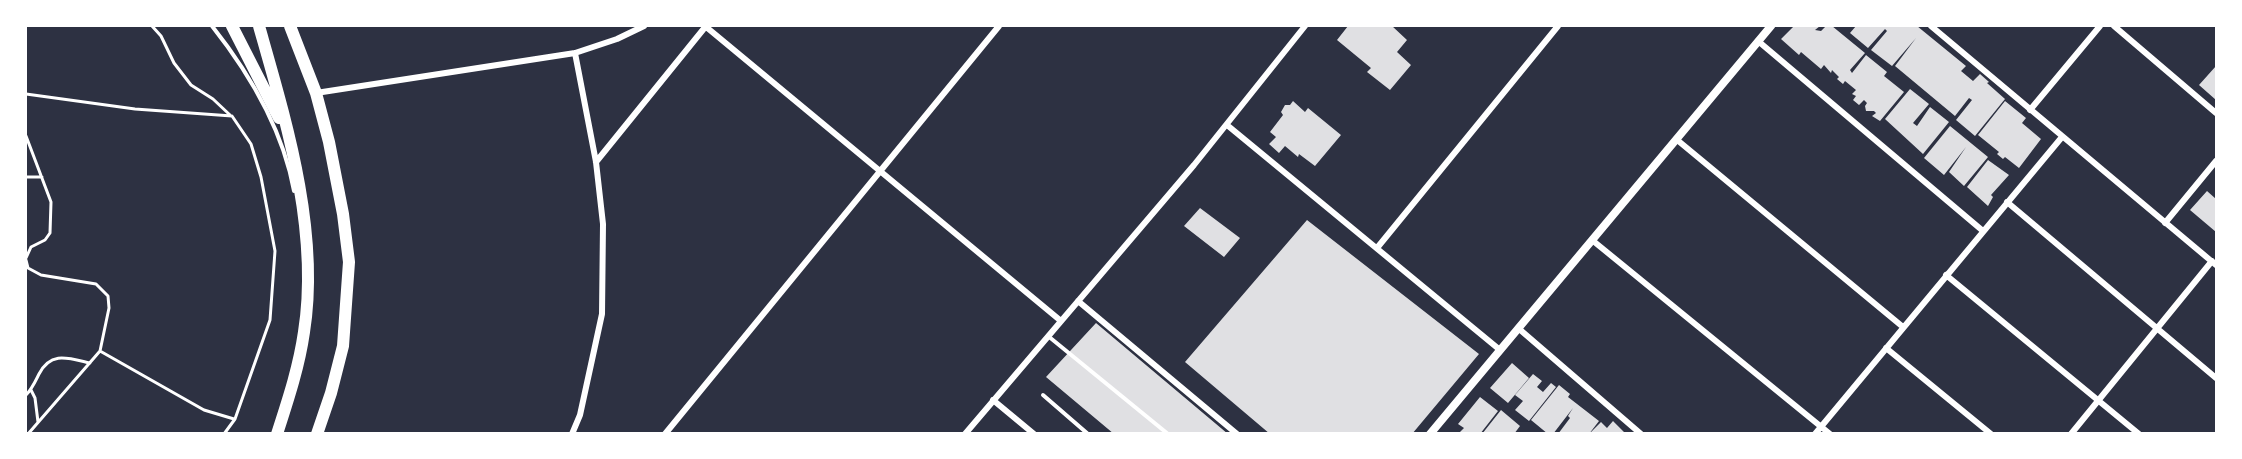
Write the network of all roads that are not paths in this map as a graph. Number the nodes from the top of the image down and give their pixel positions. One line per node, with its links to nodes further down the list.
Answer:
1 (212, 26): 47 (lane)
2 (232, 26): 20 (highway)
3 (259, 26): 20 (highway)
4 (290, 26): 16 (highway)
5 (644, 26): 15 (street)
6 (706, 26): 24 (street); 25 (street)
7 (999, 26): 25 (street)
8 (1305, 26): 19 (street)
9 (1558, 26): 30 (street)
10 (1771, 26): 14 (street)
11 (1931, 26): 17 (street)
12 (2100, 26): 17 (street)
13 (2114, 26): 18 (street)
14 (1758, 41): 22 (street); 28 (street)
15 (575, 53): 16 (street); 24 (street)
16 (316, 93): 48 (highway)
17 (2030, 110): 21 (street)
18 (2217, 113)
19 (1227, 125): 30 (street); 33 (street)
20 (288, 135): 47 (highway)
21 (2061, 137): 26 (street); 27 (street)
22 (1677, 139): 29 (street); 35 (street)
23 (2217, 161): 27 (street)
24 (596, 162): 49 (street)
25 (881, 170): 34 (street); 50 (street)
26 (2007, 202): 28 (street); 37 (street)
27 (2165, 223): 31 (street)
28 (1983, 231): 32 (street)
29 (1592, 240): 36 (street); 45 (street)
30 (1377, 248): 40 (street)
31 (2214, 263): 37 (street)
32 (1946, 275): 35 (street); 44 (street)
33 (1078, 301): 34 (street); 55 (street)
34 (1061, 321): 38 (street)
35 (1904, 327): 39 (street)
36 (1518, 328): 40 (street); 56 (street)
37 (2157, 328): 41 (street); 44 (street)
38 (1048, 336): 43 (street); 54 (lane)
39 (1886, 348): 45 (street); 59 (street)
40 (1500, 350): 46 (street)
41 (2217, 378)
42 (1043, 395): 53 (lane)
43 (993, 400): 51 (street); 52 (street)
44 (2099, 400): 60 (street); 61 (street)
45 (1821, 426): 57 (street); 58 (street)
46 (1431, 433)
47 (275, 434)
48 (317, 434)
49 (572, 434)
50 (665, 434)
51 (965, 434)
52 (1034, 434)
53 (1088, 434)
54 (1168, 434)
55 (1237, 434)
56 (1641, 434)
57 (1815, 434)
58 (1830, 434)
59 (1991, 434)
60 (2071, 434)
61 (2139, 434)

